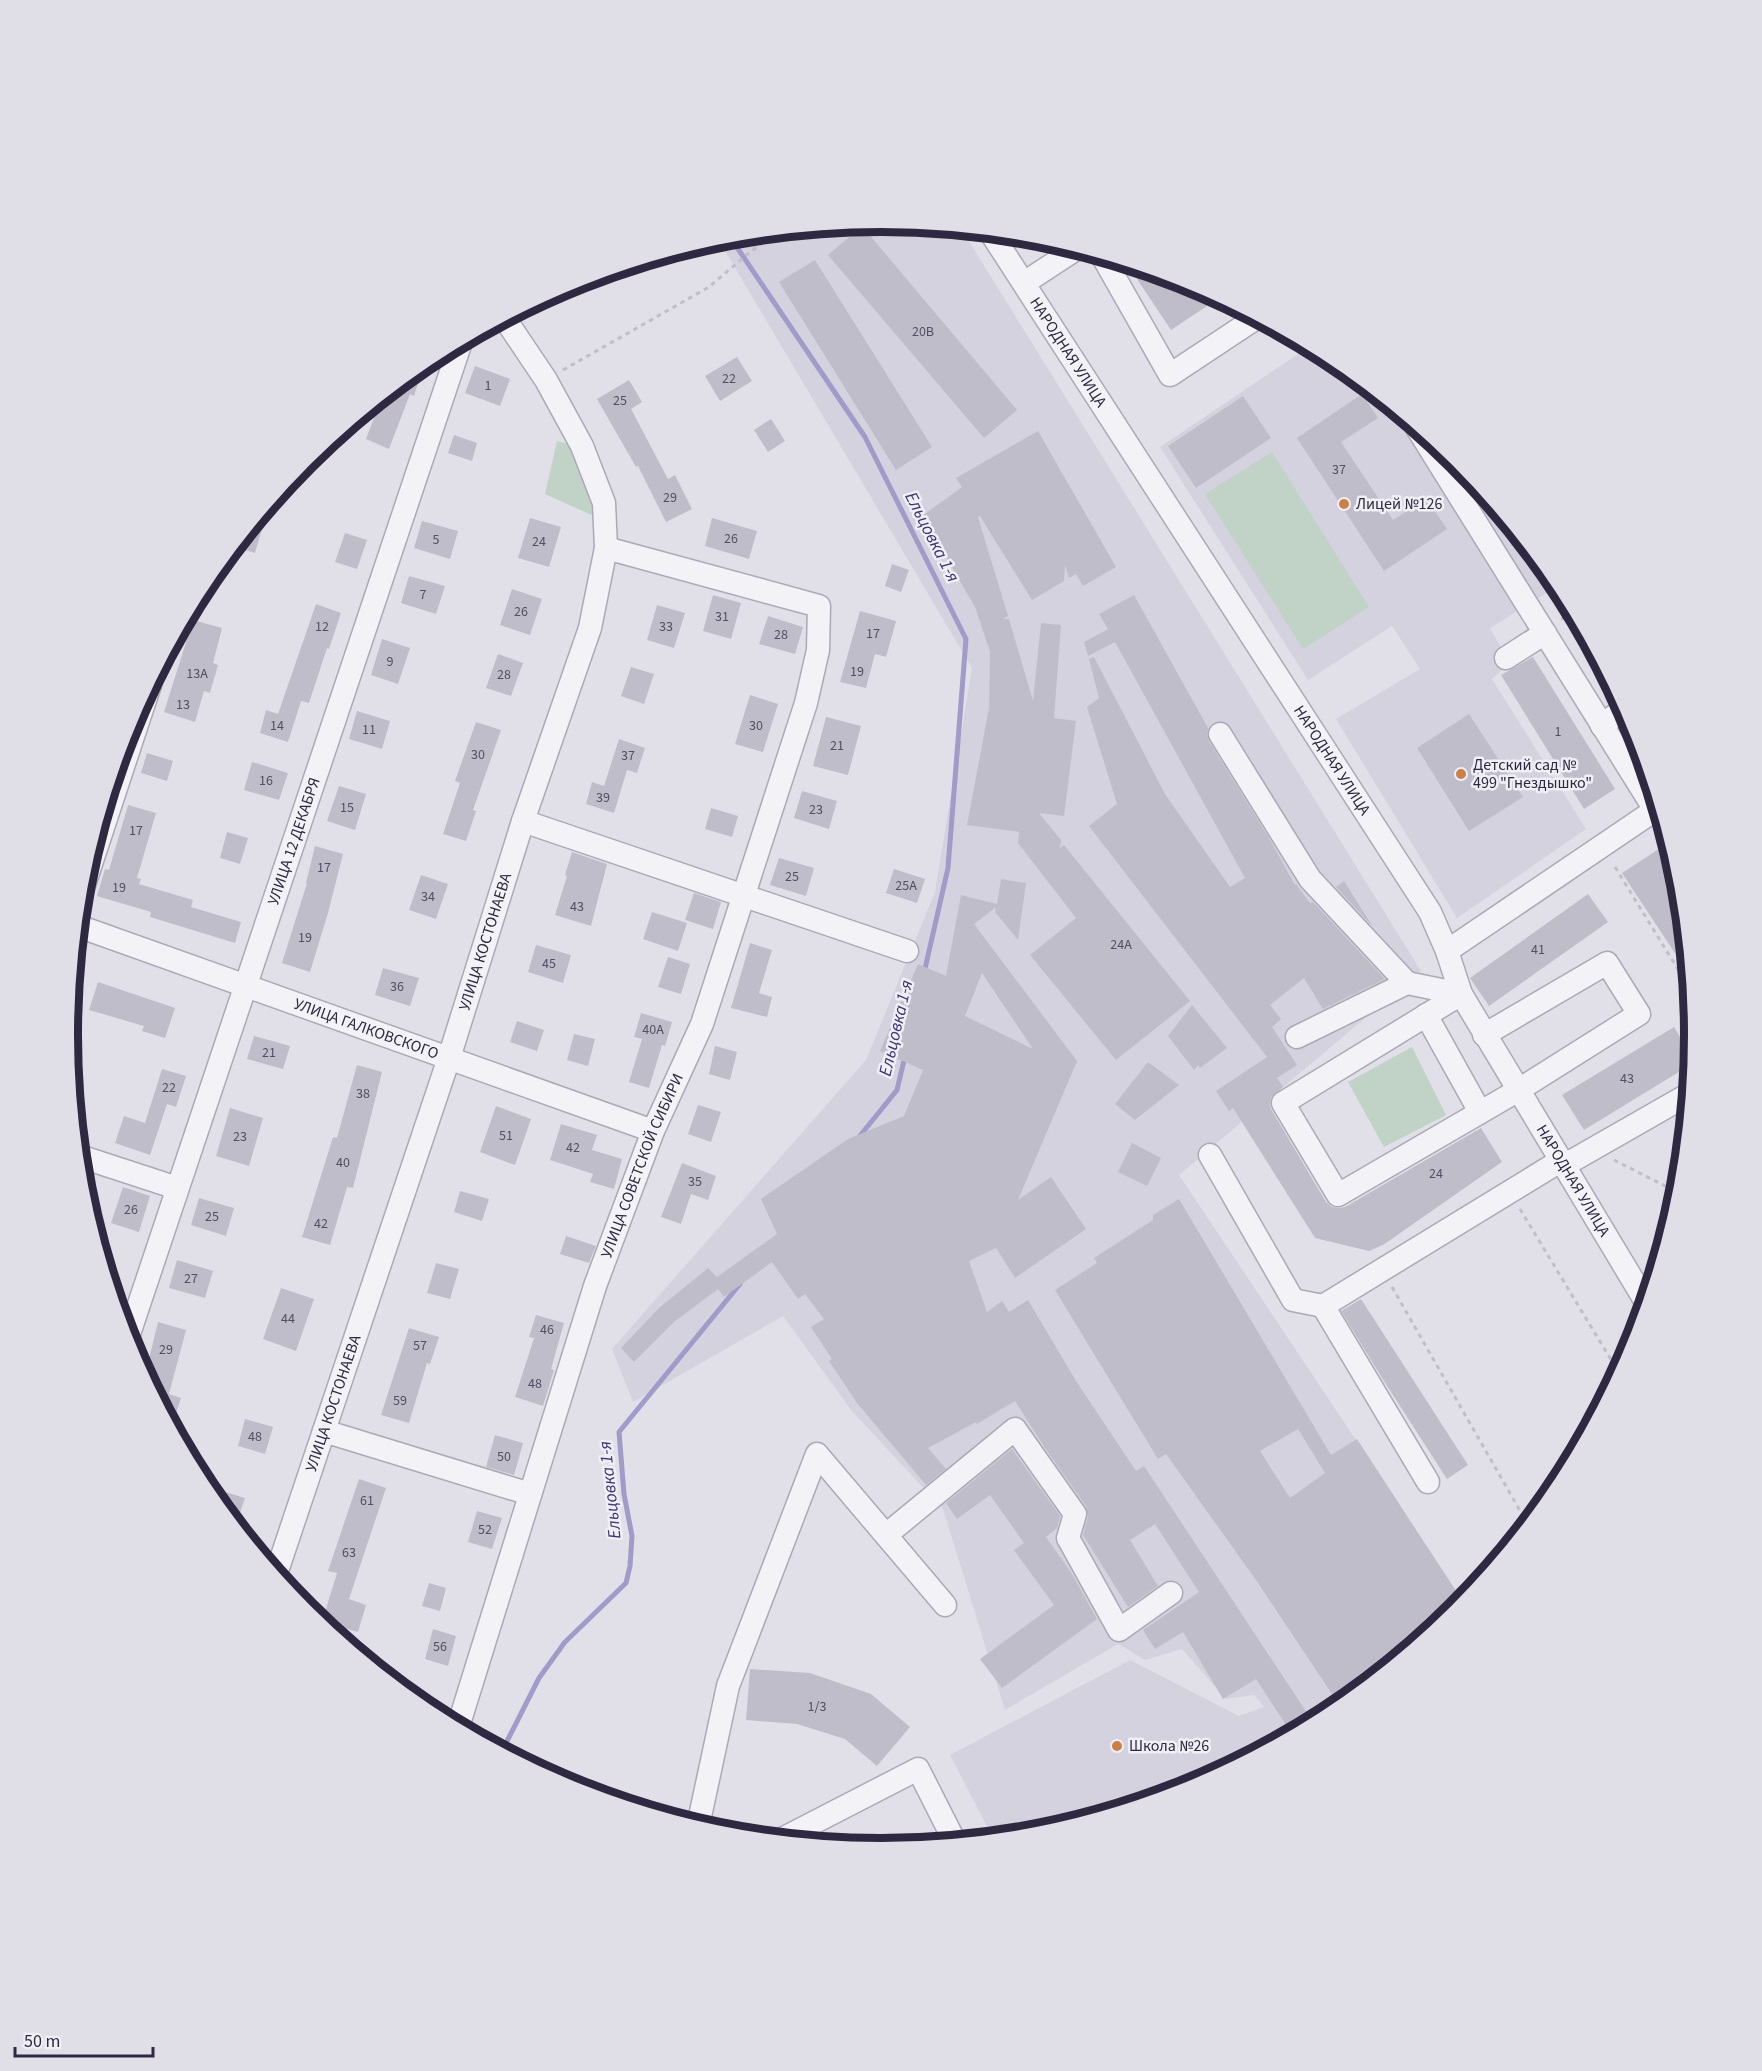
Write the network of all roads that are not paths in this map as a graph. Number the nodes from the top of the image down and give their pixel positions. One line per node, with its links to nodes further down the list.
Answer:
1 (996, 241): 4 (street, НАРОДНАЯ УЛИЦА)
2 (1067, 255): 4 (street)
3 (1108, 266): 5 (street)
4 (1024, 283): 21 (street, НАРОДНАЯ УЛИЦА)
5 (1250, 322)
6 (508, 325): 9 (street, УЛИЦА КОСТОНАЕВА)
7 (457, 354): 23 (street, УЛИЦА 12 ДЕКАБРЯ)
8 (1430, 451): 10 (street)
9 (606, 548): 17 (street, УЛИЦА КОСТОНАЕВА); 18 (street, УЛИЦА СОВЕТСКОЙ СИБИРИ)
10 (1545, 633): 11 (street); 13 (street)
11 (1506, 658)
12 (1617, 714): 13 (street)
13 (1602, 726): 15 (street)
14 (1220, 734): 22 (street)
15 (1646, 792)
16 (1652, 812): 21 (street)
17 (522, 821): 18 (street); 28 (street, УЛИЦА КОСТОНАЕВА)
18 (743, 896): 20 (street); 32 (street, УЛИЦА СОВЕТСКОЙ СИБИРИ)
19 (85, 929): 23 (street, УЛИЦА ГАЛКОВСКОГО)
20 (907, 951)
21 (1447, 951): 24 (street, НАРОДНАЯ УЛИЦА)
22 (1407, 982): 24 (street); 27 (street)
23 (245, 986): 28 (street, УЛИЦА ГАЛКОВСКОГО); 36 (street, УЛИЦА 12 ДЕКАБРЯ)
24 (1461, 994): 25 (street); 26 (street, НАРОДНАЯ УЛИЦА)
25 (1426, 1015): 31 (street); 31 (street)
26 (1484, 1035): 29 (street, НАРОДНАЯ УЛИЦА); 29 (street)
27 (1297, 1037)
28 (449, 1058): 32 (street, УЛИЦА ГАЛКОВСКОГО); 40 (street, УЛИЦА КОСТОНАЕВА)
29 (1517, 1091): 31 (street); 35 (street, НАРОДНАЯ УЛИЦА)
30 (1681, 1099): 35 (street)
31 (1480, 1112)
32 (653, 1131): 42 (street, УЛИЦА СОВЕТСКОЙ СИБИРИ)
33 (1210, 1155): 38 (street)
34 (88, 1159): 36 (street)
35 (1561, 1163): 37 (street, НАРОДНАЯ УЛИЦА); 38 (street)
36 (177, 1188): 39 (street, УЛИЦА 12 ДЕКАБРЯ)
37 (1641, 1294)
38 (1323, 1306): 41 (street)
39 (132, 1324)
40 (324, 1431): 42 (street); 44 (street, УЛИЦА КОСТОНАЕВА)
41 (1428, 1482)
42 (530, 1494): 47 (street, УЛИЦА СОВЕТСКОЙ СИБИРИ)
43 (886, 1535): 45 (street); 46 (street); 48 (street)
44 (279, 1567)
45 (1171, 1593)
46 (945, 1605)
47 (460, 1719)
48 (700, 1817)
49 (793, 1834): 50 (street)
50 (952, 1835)

